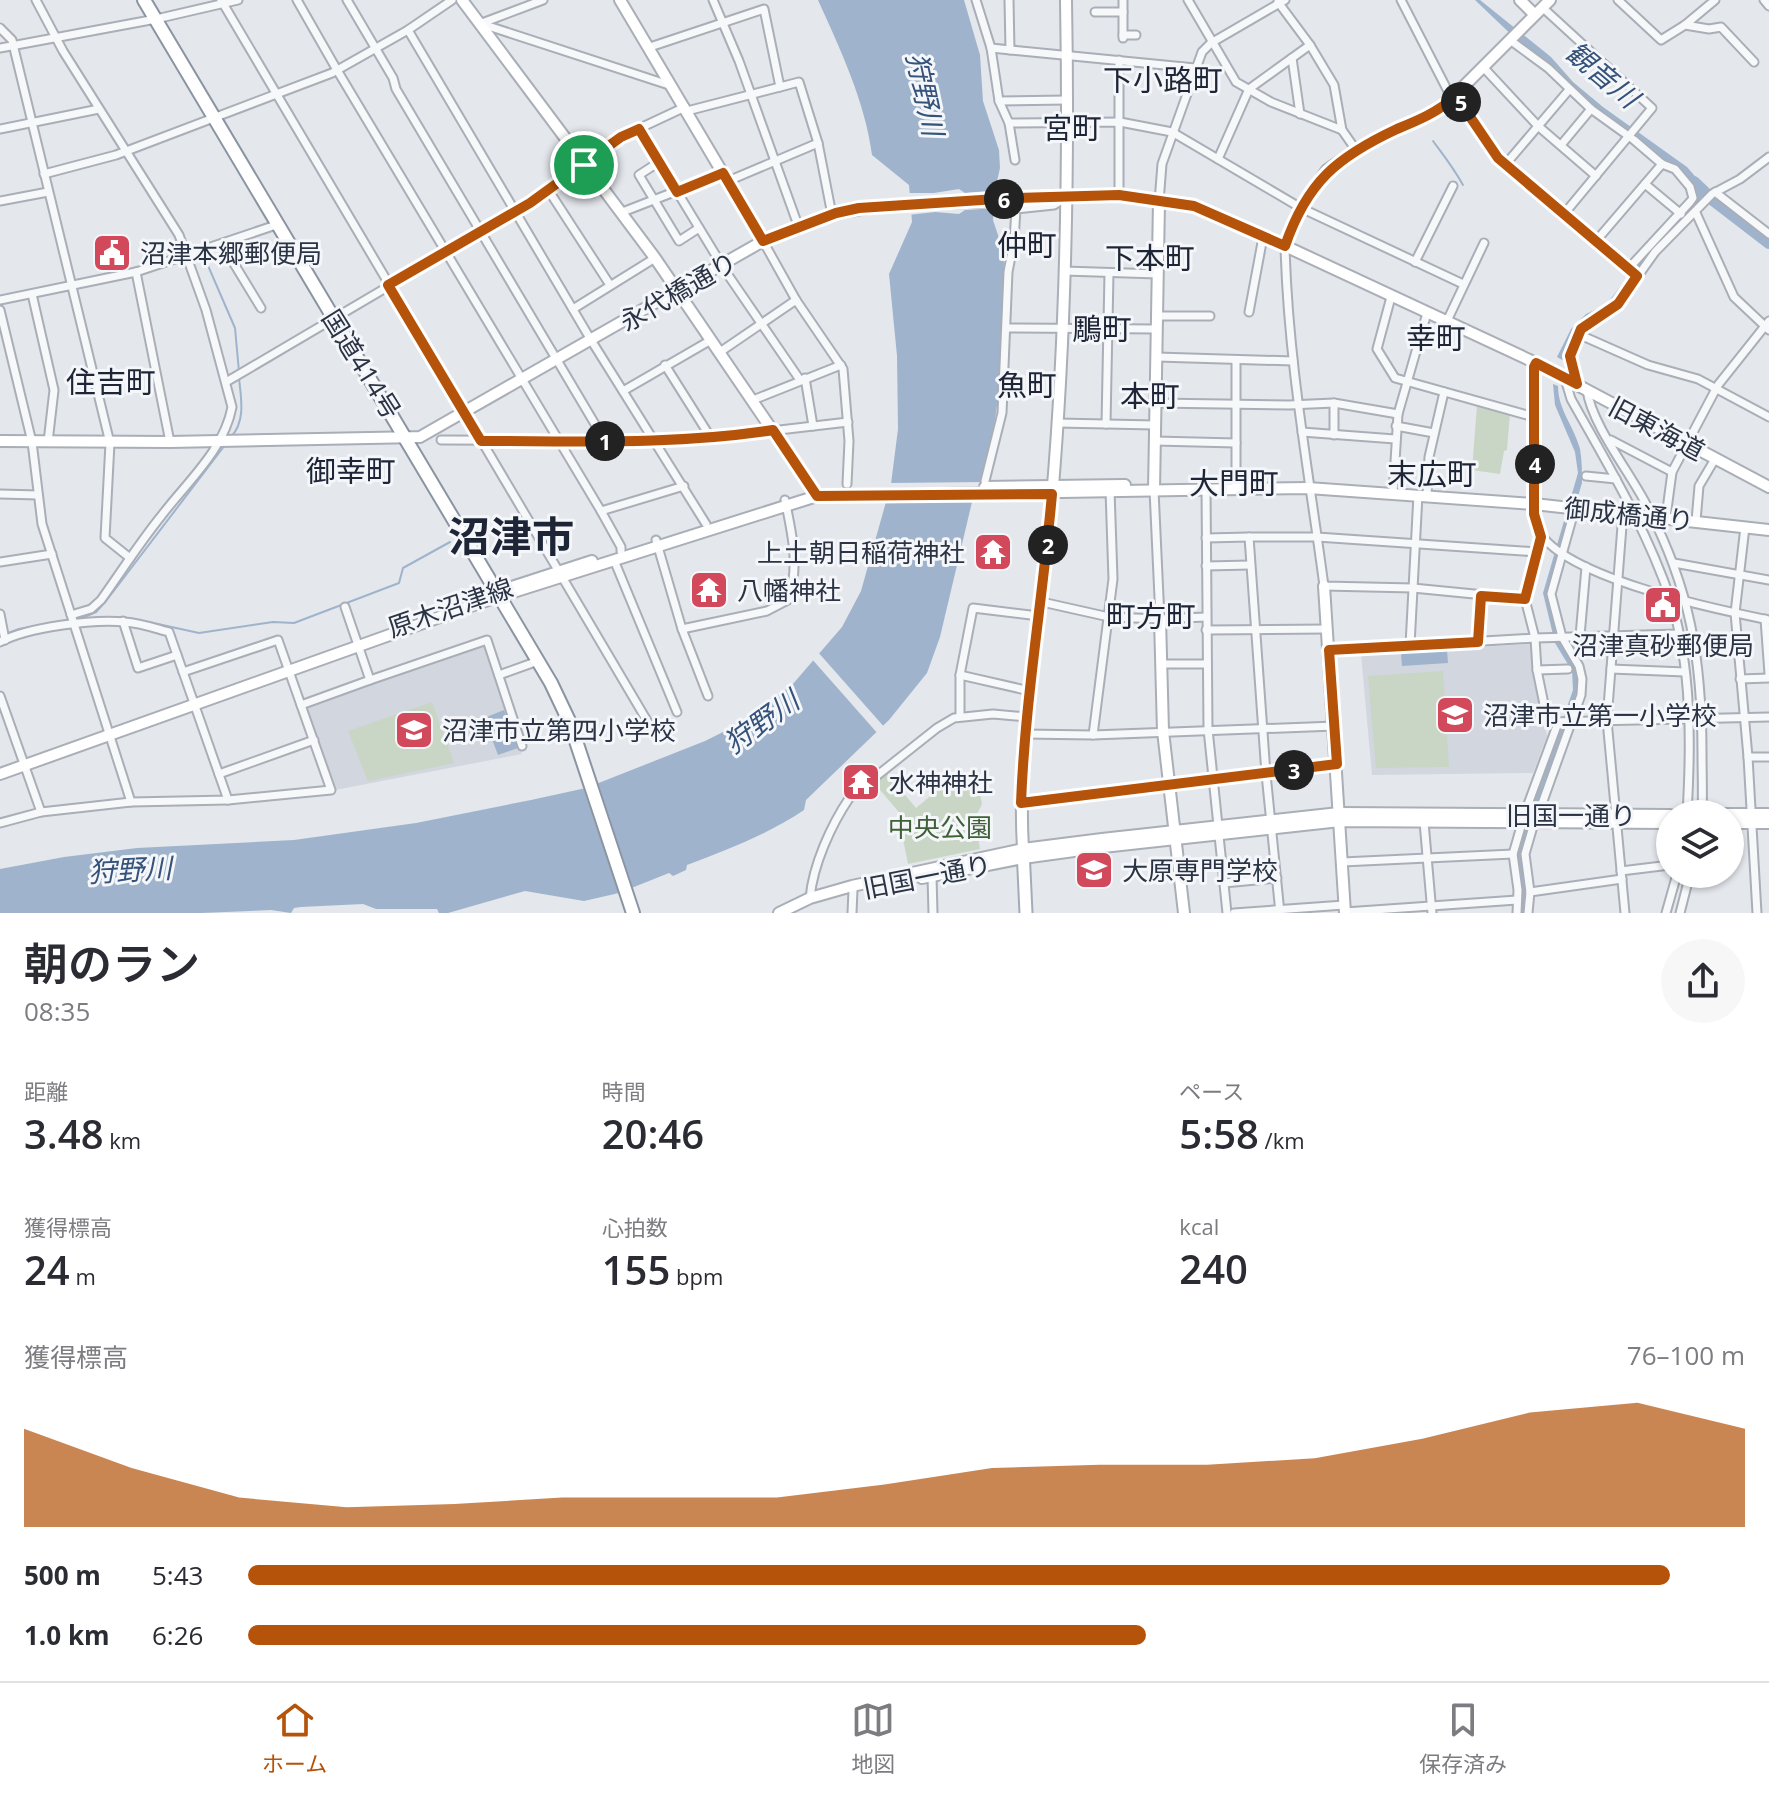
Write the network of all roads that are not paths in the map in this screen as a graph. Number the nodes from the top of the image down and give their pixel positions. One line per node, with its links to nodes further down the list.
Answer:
1 (36, 0): 35 (street)
2 (144, 0): 27 (highway, 国道414号)
3 (238, 0): 22 (street)
4 (297, 0): 50 (street)
5 (347, 0): 41 (street)
6 (452, 0): 32 (street)
7 (462, 0): 29 (main road)
8 (543, 0): 29 (street)
9 (620, 0): 39 (main road)
10 (713, 0): 28 (street)
11 (976, 0): 42 (street)
12 (1009, 0): 43 (street)
13 (1066, 0): 44 (main road)
14 (1123, 0): 26 (street)
15 (1188, 0): 36 (street)
16 (1401, 0): 57 (street)
17 (1520, 0): 24 (main road)
18 (1618, 0): 30 (street)
19 (1715, 0): 30 (street)
20 (1764, 0): 23 (street)
21 (1280, 1): 36 (street); 37 (street)
22 (222, 2): 27 (street); 55 (street)
23 (1769, 6)
24 (1542, 7): 34 (main road); 74 (street)
25 (1095, 12): 26 (street)
26 (1123, 12): 33 (street)
27 (156, 19): 35 (street); 64 (highway, 国道414号)
28 (723, 22): 39 (street); 52 (street); 56 (street)
29 (480, 23): 51 (street); 85 (main road)
30 (1685, 25): 47 (street)
31 (0, 28): 38 (street)
32 (408, 30): 41 (street); 105 (street)
33 (1136, 35)
34 (1513, 36): 49 (main road); 54 (street)
35 (58, 38): 38 (street); 60 (street)
36 (1211, 43): 48 (street); 53 (street)
37 (1310, 45): 45 (street); 72 (street)
38 (14, 46): 40 (street); 65 (street)
39 (650, 47): 51 (main road)
40 (0, 48)
41 (376, 48): 50 (street); 114 (street)
42 (991, 48): 43 (street); 59 (street)
43 (1010, 50): 44 (street)
44 (1067, 55): 46 (street); 58 (main road)
45 (1292, 58): 53 (street); 63 (street)
46 (1119, 60): 48 (street); 67 (street)
47 (1754, 62)
48 (1195, 68): 73 (street)
49 (1484, 68): 57 (main road); 69 (street)
50 (337, 70): 55 (street); 122 (street)
51 (673, 86): 61 (main road)
52 (780, 87): 56 (street); 75 (street)
53 (1249, 89): 63 (street); 80 (street)
54 (1568, 91): 62 (street); 69 (street)
55 (275, 94): 64 (street); 135 (street)
56 (751, 94): 61 (street); 83 (street)
57 (1454, 97): 77 (main road); 86 (street)
58 (1067, 100): 59 (street); 66 (main road)
59 (999, 101): 68 (street)
60 (99, 109): 65 (street); 78 (street)
61 (686, 109): 71 (street); 89 (main road)
62 (1591, 109): 74 (street); 76 (street)
63 (1300, 114): 72 (street)
64 (215, 118): 78 (street); 111 (highway, 国道414号)
65 (32, 122): 70 (street); 87 (street)
66 (1067, 122): 67 (street); 68 (street); 97 (main road)
67 (1120, 122): 73 (street); 96 (street)
68 (1009, 123): 81 (street)
69 (1538, 126): 76 (street); 86 (street)
70 (0, 129)
71 (639, 129): 82 (street); 85 (street)
72 (1342, 130): 77 (street)
73 (1172, 132): 80 (street); 101 (street)
74 (1629, 137): 84 (street); 88 (street)
75 (818, 143): 83 (street); 107 (street)
76 (1561, 145): 88 (street)
77 (1356, 150): 104 (main road)
78 (125, 151): 87 (street); 123 (street)
79 (1769, 157): 95 (street)
80 (1218, 159): 104 (street)
81 (1015, 160)
82 (659, 162): 94 (street); 100 (street)
83 (775, 162): 89 (street); 113 (street)
84 (1662, 164): 90 (street); 98 (street)
85 (584, 165): 92 (street); 106 (main road)
86 (1505, 165): 109 (street)
87 (44, 174): 93 (street)
88 (1596, 176): 109 (street)
89 (726, 177): 94 (street); 117 (main road)
90 (1645, 184): 110 (street); 118 (street)
91 (1453, 186): 125 (street)
92 (549, 191): 105 (street); 136 (street)
93 (48, 192): 99 (street); 134 (street)
94 (677, 192): 100 (street); 112 (street)
95 (1715, 192): 102 (street); 115 (street)
96 (1119, 195): 97 (main road, 永代橋通り); 101 (main road, 永代橋通り)
97 (1067, 197): 103 (main road, 永代橋通り); 128 (main road)
98 (1693, 198): 102 (street); 110 (street)
99 (0, 201)
100 (654, 201): 106 (street); 112 (street)
101 (1159, 202): 116 (main road, 永代橋通り); 131 (main road)
102 (1705, 203): 108 (street)
103 (1014, 204): 107 (main road, 永代橋通り); 153 (street)
104 (1301, 208): 121 (main road); 125 (street)
105 (516, 211): 114 (street); 143 (street)
106 (620, 213): 124 (main road)
107 (836, 213): 113 (main road, 永代橋通り)
108 (1696, 213): 132 (street); 152 (street)
109 (1564, 214): 118 (street)
110 (1681, 214): 127 (street)
111 (279, 224): 120 (street); 149 (highway, 国道414号)
112 (699, 228): 126 (street)
113 (799, 228): 117 (main road, 永代橋通り)
114 (480, 231): 122 (street); 162 (street)
115 (1769, 234)
116 (1263, 237): 121 (main road, 旧東海道); 145 (street)
117 (763, 241): 126 (main road, 永代橋通り); 141 (street)
118 (1596, 241): 127 (street)
119 (1484, 243): 133 (street)
120 (222, 244): 123 (street); 142 (street)
121 (1285, 246): 139 (main road, 旧東海道); 164 (street)
122 (445, 251): 135 (street); 170 (street)
123 (189, 255): 129 (street); 171 (street)
124 (655, 258): 136 (street); 137 (main road)
125 (1415, 262): 133 (street)
126 (722, 266): 137 (main road, 永代橋通り); 151 (street)
127 (1629, 268): 132 (street)
128 (1064, 271): 130 (street); 156 (main road)
129 (136, 272): 134 (street); 210 (street)
130 (1109, 273): 131 (street); 154 (street)
131 (1158, 274): 147 (main road)
132 (1637, 276): 157 (street)
133 (1463, 284): 150 (street)
134 (71, 285): 138 (street); 211 (street)
135 (388, 285): 149 (street); 182 (street)
136 (610, 285): 143 (street)
137 (678, 291): 158 (main road, 永代橋通り); 159 (main road)
138 (32, 294): 140 (street); 209 (street)
139 (1391, 297): 146 (main road, 旧東海道); 172 (street)
140 (0, 300)
141 (796, 300): 151 (street); 167 (street)
142 (261, 308)
143 (573, 309): 158 (street)
144 (0, 310): 208 (street)
145 (1249, 312)
146 (1427, 313): 150 (main road, 旧東海道); 172 (street)
147 (1157, 316): 148 (street); 155 (main road)
148 (1210, 316)
149 (333, 319): 171 (street); 198 (highway, 国道414号)
150 (1446, 323): 165 (main road, 旧東海道)
151 (762, 324): 160 (street); 169 (street)
152 (1767, 326): 174 (street)
153 (1008, 328): 156 (street); 219 (street)
154 (1110, 329): 155 (street); 156 (street); 188 (street)
155 (1157, 329): 161 (main road)
156 (1062, 330): 187 (main road)
157 (1578, 334): 173 (street); 174 (street)
158 (591, 340): 162 (main road, 永代橋通り); 175 (street)
159 (711, 340): 160 (main road); 166 (street)
160 (720, 352): 177 (main road)
161 (1157, 357): 163 (street); 178 (main road)
162 (557, 360): 170 (main road, 永代橋通り); 205 (street)
163 (1236, 360): 164 (street); 180 (street)
164 (1293, 361): 181 (street)
165 (1536, 363): 168 (main road, 旧東海道); 184 (street)
166 (665, 365): 175 (street); 196 (street)
167 (841, 365): 169 (street); 186 (street)
168 (1564, 378): 173 (main road, 旧東海道); 217 (street)
169 (803, 379): 177 (street); 190 (street)
170 (522, 381): 182 (main road, 永代橋通り); 204 (street)
171 (226, 382): 202 (street)
172 (1408, 382): 176 (street); 183 (street)
173 (1582, 387): 197 (street); 213 (main road, 旧東海道)
174 (1717, 388): 185 (street); 213 (street)
175 (623, 391): 206 (street)
176 (1444, 392): 184 (street); 194 (street)
177 (753, 400): 192 (main road)
178 (1156, 403): 180 (street); 189 (main road)
179 (1334, 403): 181 (street); 183 (street); 195 (street)
180 (1236, 405): 181 (street); 212 (street)
181 (1299, 405): 193 (street)
182 (464, 412): 198 (main road, 永代橋通り); 203 (street)
183 (1398, 414): 191 (street)
184 (1534, 417): 234 (street)
185 (1769, 417)
186 (848, 422): 190 (street); 222 (street)
187 (1058, 423): 188 (street); 223 (main road)
188 (1106, 424): 189 (street)
189 (1155, 425): 207 (main road)
190 (813, 426): 192 (street)
191 (1396, 426): 194 (street); 199 (street)
192 (773, 430): 196 (street); 230 (main road)
193 (1302, 432): 195 (street); 221 (street)
194 (1434, 433): 232 (street)
195 (1334, 435): 199 (street)
196 (711, 438): 206 (street)
197 (1609, 438): 215 (street); 238 (street)
198 (408, 439): 202 (main road); 266 (highway, 国道414号)
199 (1395, 439): 228 (street)
200 (441, 440): 203 (street)
201 (0, 441): 208 (main road)
202 (219, 441): 210 (main road); 254 (street)
203 (481, 441): 204 (street); 260 (street)
204 (558, 441): 205 (street); 236 (street)
205 (605, 441): 206 (street)
206 (654, 441): 218 (street)
207 (1155, 441): 212 (street); 227 (main road)
208 (32, 442): 209 (main road); 231 (street)
209 (48, 442): 211 (main road)
210 (170, 442): 211 (main road)
211 (110, 443): 254 (street)
212 (1236, 443): 226 (street)
213 (1688, 444): 214 (main road, 旧東海道); 215 (street)
214 (1715, 459): 220 (main road, 旧東海道); 240 (street)
215 (1672, 472): 239 (street)
216 (1586, 476): 217 (street)
217 (1616, 479): 237 (street)
218 (684, 486): 236 (street); 241 (street)
219 (989, 487): 222 (main road, 原木沼津線); 223 (main road, 原木沼津線)
220 (1769, 487)
221 (1308, 488): 226 (main road, 御成橋通り); 228 (main road, 御成橋通り); 245 (street)
222 (850, 489): 230 (main road, 原木沼津線)
223 (1052, 489): 224 (main road, 原木沼津線); 271 (main road)
224 (1110, 489): 227 (main road, 御成橋通り); 277 (street)
225 (1206, 489): 226 (main road, 御成橋通り); 227 (main road, 御成橋通り); 247 (street)
226 (1236, 489)
227 (1154, 490): 279 (street)
228 (1393, 493): 232 (main road, 御成橋通り)
229 (0, 494): 231 (street)
230 (815, 494): 233 (main road, 原木沼津線)
231 (38, 495): 251 (street)
232 (1422, 495): 234 (main road, 御成橋通り); 249 (street)
233 (786, 502): 241 (main road, 原木沼津線); 248 (main road, 原木沼津線); 283 (street)
234 (1534, 504): 235 (main road, 御成橋通り); 246 (street)
235 (1572, 507): 237 (main road, 御成橋通り); 253 (street)
236 (601, 511): 252 (street)
237 (1628, 513): 238 (main road, 御成橋通り); 262 (street); 267 (street)
238 (1652, 515): 239 (main road, 御成橋通り); 256 (street)
239 (1666, 517): 240 (main road, 御成橋通り)
240 (1696, 521): 242 (main road, 御成橋通り)
241 (706, 524): 248 (main road, 原木沼津線)
242 (1745, 527): 243 (main road, 御成橋通り); 261 (street)
243 (1769, 530)
244 (1249, 537): 245 (street); 247 (street); 257 (street)
245 (1317, 537): 249 (street); 264 (street)
246 (1541, 537): 250 (street); 253 (street)
247 (1206, 538): 258 (street)
248 (657, 542): 252 (main road, 原木沼津線); 283 (street)
249 (1416, 545): 250 (street); 265 (street)
250 (1537, 552): 269 (street)
251 (52, 554): 255 (street); 275 (street)
252 (617, 555): 260 (main road, 原木沼津線); 317 (street)
253 (1563, 556): 259 (street); 290 (street)
254 (130, 558): 275 (street)
255 (0, 562)
256 (1674, 563): 261 (street); 270 (street)
257 (1250, 565): 258 (street); 286 (street)
258 (1206, 566): 278 (street)
259 (1586, 567): 262 (street); 289 (street)
260 (562, 573): 266 (main road, 原木沼津線); 327 (street)
261 (1740, 575): 263 (street); 273 (street)
262 (1617, 580): 267 (street); 288 (street)
263 (1769, 580)
264 (1324, 586): 265 (street); 284 (main road)
265 (1413, 588): 268 (street); 295 (street)
266 (498, 594): 293 (main road, 原木沼津線); 298 (highway, 国道414号)
267 (1668, 595): 270 (street); 287 (street)
268 (1481, 596): 269 (street); 294 (street)
269 (1525, 599): 291 (street)
270 (1685, 599): 273 (street); 323 (street)
271 (1042, 602): 276 (main road); 277 (street)
272 (345, 607): 293 (street)
273 (1735, 613): 280 (street); 310 (street)
274 (0, 614): 292 (street)
275 (71, 615): 282 (street)
276 (1039, 616): 308 (street); 312 (main road)
277 (1109, 617): 279 (street); 334 (street)
278 (1206, 617): 279 (street); 285 (street)
279 (1160, 619): 299 (main road)
280 (1767, 619): 309 (street)
281 (123, 621): 282 (street); 297 (street); 297 (street)
282 (74, 625): 292 (street); 332 (street)
283 (682, 629): 314 (street)
284 (1327, 629): 286 (street); 296 (main road)
285 (1206, 630): 286 (street); 300 (street)
286 (1255, 631): 330 (street)
287 (1679, 634): 288 (street); 306 (street)
288 (1614, 635): 289 (street); 303 (street)
289 (1580, 636): 290 (street)
290 (1562, 637): 291 (street); 326 (street)
291 (1535, 638): 294 (street); 304 (street)
292 (2, 641)
293 (357, 642): 301 (main road, 原木沼津線); 311 (street)
294 (1478, 642): 295 (street)
295 (1410, 645): 296 (street)
296 (1329, 650): 328 (main road)
297 (177, 655): 305 (street)
298 (538, 661): 307 (street); 384 (highway, 国道414号)
299 (1161, 664): 300 (street); 331 (main road)
300 (1207, 664): 329 (street)
301 (287, 667): 305 (street); 315 (main road, 原木沼津線); 316 (street)
302 (1568, 669): 304 (street)
303 (1611, 669): 306 (street); 324 (street)
304 (1537, 670): 325 (street)
305 (183, 672): 315 (street)
306 (1685, 672): 322 (street)
307 (499, 675): 311 (street); 336 (street)
308 (960, 675): 312 (street); 318 (street)
309 (1769, 676): 310 (street)
310 (1740, 679): 319 (street)
311 (370, 680): 316 (street)
312 (1030, 691): 320 (main road)
313 (0, 696): 339 (street)
314 (708, 696)
315 (193, 701): 332 (main road, 原木沼津線); 343 (street)
316 (301, 705): 335 (street)
317 (677, 712)
318 (960, 716): 320 (street); 381 (street)
319 (1743, 716): 321 (street); 323 (street); 337 (street)
320 (1026, 717): 333 (main road)
321 (1769, 717)
322 (1688, 718): 323 (street); 324 (street); 348 (street)
323 (1702, 718): 349 (street)
324 (1607, 720): 326 (street); 359 (street)
325 (1558, 723): 326 (street); 358 (street)
326 (1571, 723): 358 (street)
327 (649, 724)
328 (1335, 726): 330 (street); 340 (main road)
329 (1208, 729): 330 (street); 331 (street); 345 (street)
330 (1264, 729): 344 (street)
331 (1163, 731): 334 (street); 346 (main road)
332 (108, 732): 339 (main road, 原木沼津線); 350 (street)
333 (1024, 734): 334 (street); 351 (main road)
334 (1093, 735)
335 (314, 740): 343 (street); 347 (street)
336 (522, 746)
337 (1748, 757): 338 (street); 357 (street)
338 (1769, 757)
339 (24, 762): 341 (main road, 原木沼津線); 342 (main road, 原木沼津線); 352 (street)
340 (1337, 764): 344 (street); 355 (main road)
341 (0, 767)
342 (0, 774)
343 (219, 774): 347 (street)
344 (1266, 774): 345 (street); 365 (street)
345 (1213, 780): 346 (street); 366 (street)
346 (1169, 786): 351 (street); 367 (main road)
347 (228, 800): 350 (street)
348 (1687, 800)
349 (1702, 800)
350 (131, 802): 352 (street)
351 (1021, 803): 368 (main road)
352 (41, 812): 363 (street)
353 (1769, 814): 357 (main road)
354 (1656, 816): 359 (main road, 旧国一通り)
355 (1340, 817): 358 (main road, 旧国一通り); 361 (main road, 旧国一通り); 365 (main road, 旧国一通り); 371 (main road)
356 (1744, 817): 357 (main road)
357 (1750, 818): 360 (main road); 364 (main road); 401 (street)
358 (1530, 819): 359 (main road, 旧国一通り); 361 (main road, 旧国一通り); 369 (street); 380 (street)
359 (1616, 819): 362 (main road, 旧国一通り); 373 (street)
360 (1744, 820)
361 (1424, 822): 370 (street)
362 (1656, 822)
363 (0, 823)
364 (1769, 823)
365 (1273, 826): 366 (main road, 旧国一通り); 375 (street)
366 (1219, 832): 367 (main road, 旧国一通り); 376 (street)
367 (1175, 836): 368 (main road, 旧国一通り); 392 (main road)
368 (1023, 854): 374 (main road, 旧国一通り); 381 (main road, 旧国一通り); 391 (main road)
369 (1513, 854): 370 (street); 382 (street)
370 (1428, 857): 371 (street); 386 (street)
371 (1342, 862): 385 (main road)
372 (1656, 868): 373 (street)
373 (1621, 875): 380 (street); 398 (street)
374 (932, 876): 379 (main road, 旧国一通り); 390 (street)
375 (1277, 878): 376 (street); 387 (street)
376 (1224, 883): 393 (street)
377 (1673, 888): 399 (street)
378 (1686, 888): 400 (street)
379 (853, 890): 381 (main road, 旧国一通り); 389 (street)
380 (1530, 892): 397 (street)
381 (810, 898): 388 (main road)
382 (1517, 900): 383 (street); 396 (street)
383 (1475, 904): 386 (street); 395 (street)
384 (631, 907)
385 (1344, 910): 386 (street); 387 (street)
386 (1432, 910)
387 (1280, 911): 394 (street)
388 (779, 913)
389 (852, 913)
390 (933, 913)
391 (1026, 913)
392 (1184, 913)
393 (1227, 913)
394 (1234, 913)
395 (1476, 913)
396 (1517, 913)
397 (1528, 913)
398 (1625, 913)
399 (1666, 913)
400 (1680, 913)
401 (1757, 913)

